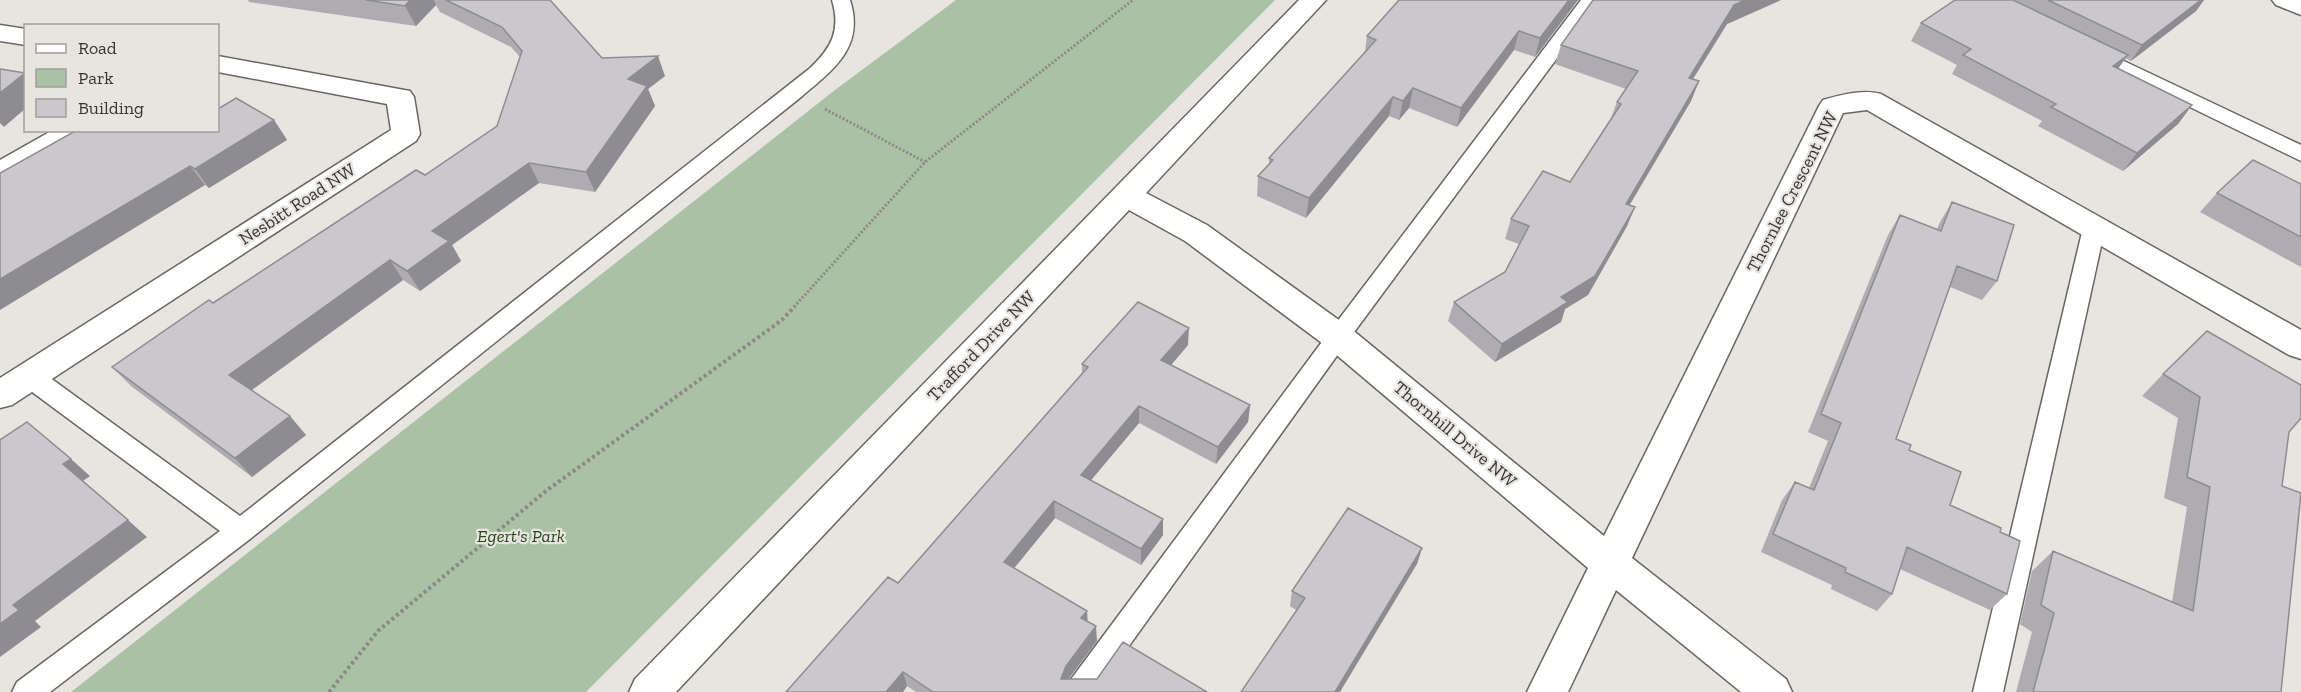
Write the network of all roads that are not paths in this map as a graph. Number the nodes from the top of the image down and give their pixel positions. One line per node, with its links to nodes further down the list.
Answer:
1 (841, 0): 19 (lane)
2 (1313, 0): 13 (street, Trafford Drive NW)
3 (1591, 0): 15 (lane)
4 (2285, 0): 5 (street)
5 (2301, 7)
6 (0, 33): 7 (street)
7 (24, 37)
8 (2070, 41): 11 (lane)
9 (219, 64): 17 (street, Nesbitt Road NW)
10 (66, 132): 12 (lane)
11 (2301, 154)
12 (0, 169)
13 (1125, 195): 15 (street, Thornhill Drive NW); 22 (street, Trafford Drive NW)
14 (2094, 228): 16 (street, Thornlee Crescent NW); 20 (street, Thornlee Crescent NW); 26 (lane)
15 (1338, 337): 20 (street, Thornhill Drive NW); 23 (lane)
16 (2301, 346)
17 (29, 376): 18 (street, Nesbitt Road NW); 19 (lane)
18 (0, 395)
19 (240, 531): 21 (lane)
20 (1610, 563): 24 (street, Thornlee Crescent NW); 25 (street, Thornhill Drive NW)
21 (27, 692)
22 (649, 692)
23 (1079, 692)
24 (1547, 692)
25 (1772, 692)
26 (1988, 692)

